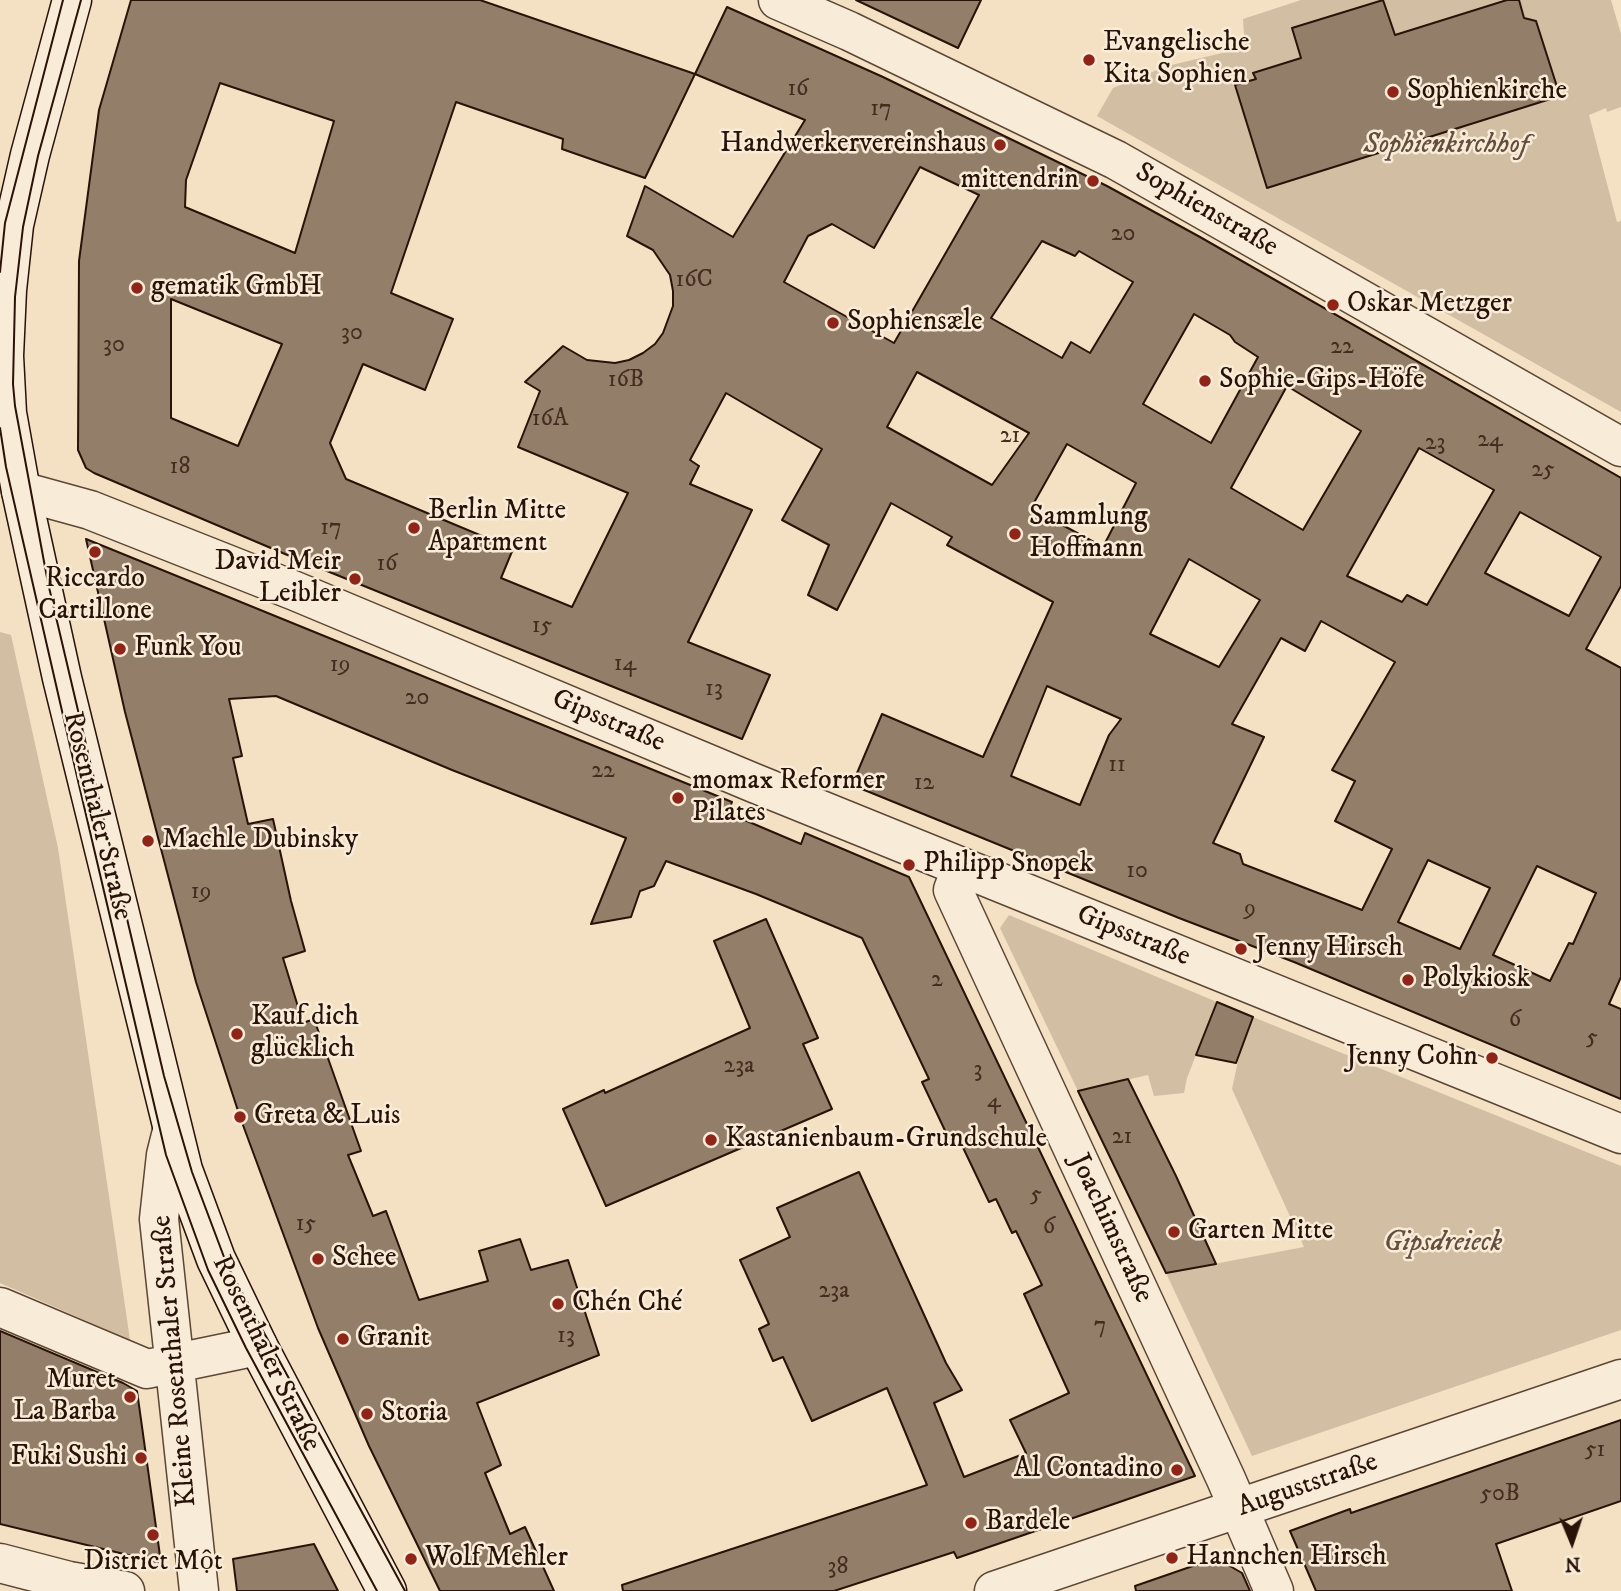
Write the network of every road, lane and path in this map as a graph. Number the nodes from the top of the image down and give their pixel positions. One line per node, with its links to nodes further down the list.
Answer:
1 (72, 0): 4 (street, Rosenthaler Straße)
2 (778, 0): 3 (street, Sophienstraße)
3 (1621, 447)
4 (11, 484): 5 (street, Gipsstraße); 6 (street, Rosenthaler Straße)
5 (962, 867): 7 (street, Gipsstraße); 12 (street, Joachimstraße)
6 (172, 1131): 9 (street, Rosenthaler Straße); 10 (street, Kleine Rosenthaler Straße)
7 (1621, 1134)
8 (0, 1307): 10 (street)
9 (258, 1346): 10 (street); 16 (street, Rosenthaler Straße)
10 (176, 1363): 15 (street, Kleine Rosenthaler Straße)
11 (1621, 1379): 12 (street, Auguststraße)
12 (1239, 1510): 17 (street, Auguststraße); 18 (street, Joachimstraße)
13 (0, 1563): 14 (street)
14 (125, 1591)
15 (199, 1591)
16 (387, 1591)
17 (994, 1591)
18 (1274, 1591)

